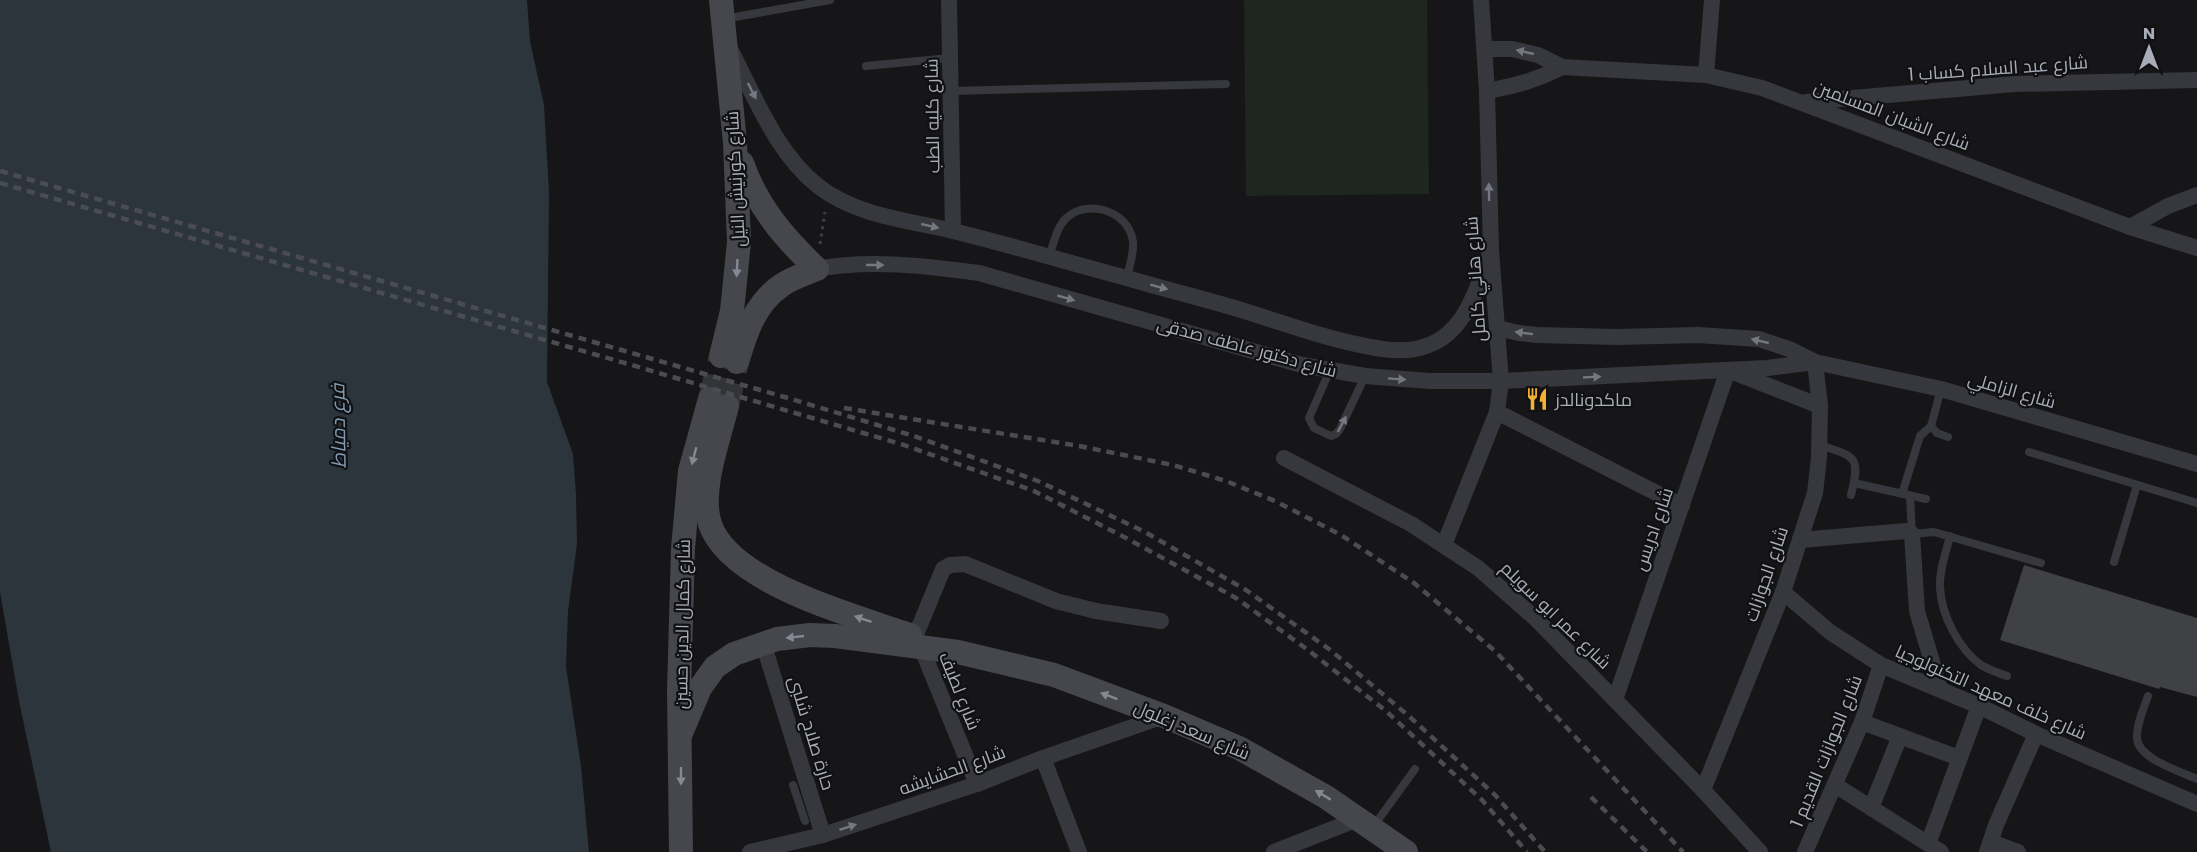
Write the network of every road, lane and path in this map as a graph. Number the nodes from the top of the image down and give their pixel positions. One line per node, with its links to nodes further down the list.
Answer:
1 (830, 0): 5 (lane)
2 (949, 0): 7 (street, شارع كليه الطب)
3 (1481, 0): 6 (street, شارع هاني كامل)
4 (1712, 0): 10 (street)
5 (723, 19): 16 (main road, شارع كورنيش النيل); 17 (street, شارع دكتور عاطف صدقى, one-way to 17)
6 (1485, 49): 9 (street, شارع الشبان المسلمين, one-way to 6); 14 (street, شارع هاني كامل)
7 (950, 58): 8 (lane); 13 (street, شارع كليه الطب)
8 (866, 66)
9 (1562, 67): 10 (street, شارع الشبان المسلمين); 14 (street, شارع الشبان المسلمين)
10 (1706, 75): 15 (street, شارع الشبان المسلمين)
11 (2197, 80): 15 (street, شارع عبد السلام كساب 1)
12 (1227, 84): 13 (lane)
13 (951, 91): 20 (street, شارع كليه الطب)
14 (1487, 91): 22 (street, شارع هاني كامل, one-way to 14)
15 (1801, 102): 19 (street, شارع الشبان المسلمين)
16 (735, 144): 24 (main road); 28 (main road, شارع كورنيش النيل, one-way to 28)
17 (828, 192): 20 (street, شارع دكتور عاطف صدقى, one-way to 20); 24 (path)
18 (2197, 195): 19 (street)
19 (2130, 227): 21 (street, شارع الشبان المسلمين)
20 (953, 231): 23 (street, شارع دكتور عاطف صدقى)
21 (2197, 248)
22 (1491, 250): 26 (street, شارع هاني كامل); 27 (street, شارع دكتور عاطف صدقى)
23 (1049, 257): 25 (street, شارع دكتور عاطف صدقى); 25 (lane)
24 (817, 269): 28 (main road, شارع دكتور عاطف صدقى); 30 (street, شارع دكتور عاطف صدقى, one-way to 30)
25 (1127, 278): 27 (street, شارع دكتور عاطف صدقى, one-way to 27)
26 (1497, 328): 29 (street, one-way to 26); 33 (street, شارع هاني كامل)
27 (1377, 348): 32 (street)
28 (729, 359)
29 (1815, 362): 31 (street, شارع دكتور عاطف صدقى); 34 (street, شارع الزاملي); 36 (street, شارع الجوازات)
30 (1330, 370): 32 (street, شارع دكتور عاطف صدقى); 32 (lane, one-way to 32)
31 (1728, 370): 33 (street, شارع دكتور عاطف صدقى, one-way to 31); 36 (street); 50 (street, شارع ادريس)
32 (1365, 376): 33 (street, شارع دكتور عاطف صدقى, one-way to 33)
33 (1501, 381): 37 (street, شارع هاني كامل)
34 (1941, 389): 38 (lane); 43 (street, شارع الزاملي)
35 (718, 403): 59 (main road, شارع سعد زغلول, one-way to 35); 69 (main road, شارع كمال الدين حسين, one-way to 69)
36 (1820, 406): 40 (street, شارع الجوازات)
37 (1497, 412): 50 (street); 54 (street, شارع هاني كامل)
38 (1931, 426): 39 (lane); 47 (lane)
39 (1948, 437)
40 (1820, 445): 44 (lane); 53 (street, شارع الجوازات)
41 (2029, 452): 45 (lane)
42 (1284, 458): 54 (street, شارع عمر ابو سويلم)
43 (2197, 464)
44 (1854, 483): 46 (lane); 47 (lane)
45 (2137, 485): 49 (lane); 55 (lane)
46 (1851, 495)
47 (1906, 495): 48 (lane); 51 (lane)
48 (1926, 499)
49 (2197, 503)
50 (1682, 506): 65 (street, شارع ادريس)
51 (1912, 534): 52 (lane); 53 (street); 63 (street)
52 (1950, 536): 56 (lane); 62 (lane)
53 (1800, 540): 57 (street, شارع الجوازات)
54 (1444, 545): 65 (street, شارع عمر ابو سويلم)
55 (2114, 562)
56 (2041, 563)
57 (1783, 592): 61 (street, شارع خلف معهد التكنولوجيا); 79 (street, شارع الجوازات)
58 (1161, 621): 59 (street)
59 (918, 642): 60 (main road, شارع سعد زغلول, one-way to 60); 67 (main road, شارع سعد زغلول, one-way to 59); 76 (street, شارع لطيف)
60 (763, 643): 69 (main road, شارع سعد زغلول); 80 (street, حارة صلاح شلبى)
61 (1881, 665): 63 (street, شارع خلف معهد التكنولوجيا); 68 (street, شارع الجوازات القديم 1)
62 (2007, 676)
63 (1940, 689): 66 (street, شارع خلف معهد التكنولوجيا)
64 (2148, 696): 75 (lane)
65 (1615, 700): 79 (street, شارع عمر ابو سويلم)
66 (1979, 706): 70 (street, شارع خلف معهد التكنولوجيا); 73 (street)
67 (1164, 716): 72 (street, شارع الحشايشه); 84 (main road, شارع سعد زغلول, one-way to 67)
68 (1862, 722): 71 (street); 78 (street, شارع الجوازات القديم 1)
69 (681, 733): 89 (main road, شارع كمال الدين حسين, one-way to 89)
70 (2036, 734): 81 (street, شارع خلف معهد التكنولوجيا); 86 (street)
71 (1900, 736): 73 (street); 82 (street)
72 (1043, 758): 76 (street, شارع الحشايشه); 91 (street)
73 (1959, 758): 87 (street)
74 (1414, 769): 84 (lane)
75 (2197, 778)
76 (977, 784): 85 (street, شارع الحشايشه, one-way to 76)
77 (793, 785): 80 (lane)
78 (1836, 785): 82 (street); 95 (street, شارع الجوازات القديم 1)
79 (1703, 790): 94 (street, شارع عمر ابو سويلم)
80 (807, 804): 83 (lane); 85 (street, حارة صلاح شلبى)
81 (2197, 804)
82 (1871, 808): 87 (street)
83 (805, 820)
84 (1365, 824): 88 (street); 93 (main road, شارع سعد زغلول)
85 (823, 835): 90 (street, شارع الحشايشه)
86 (1989, 847): 96 (street)
87 (1935, 848)
88 (1291, 849): 92 (street)
89 (681, 852)
90 (750, 852)
91 (1079, 852)
92 (1274, 852)
93 (1406, 852)
94 (1760, 852)
95 (1805, 852)
96 (2018, 852)

